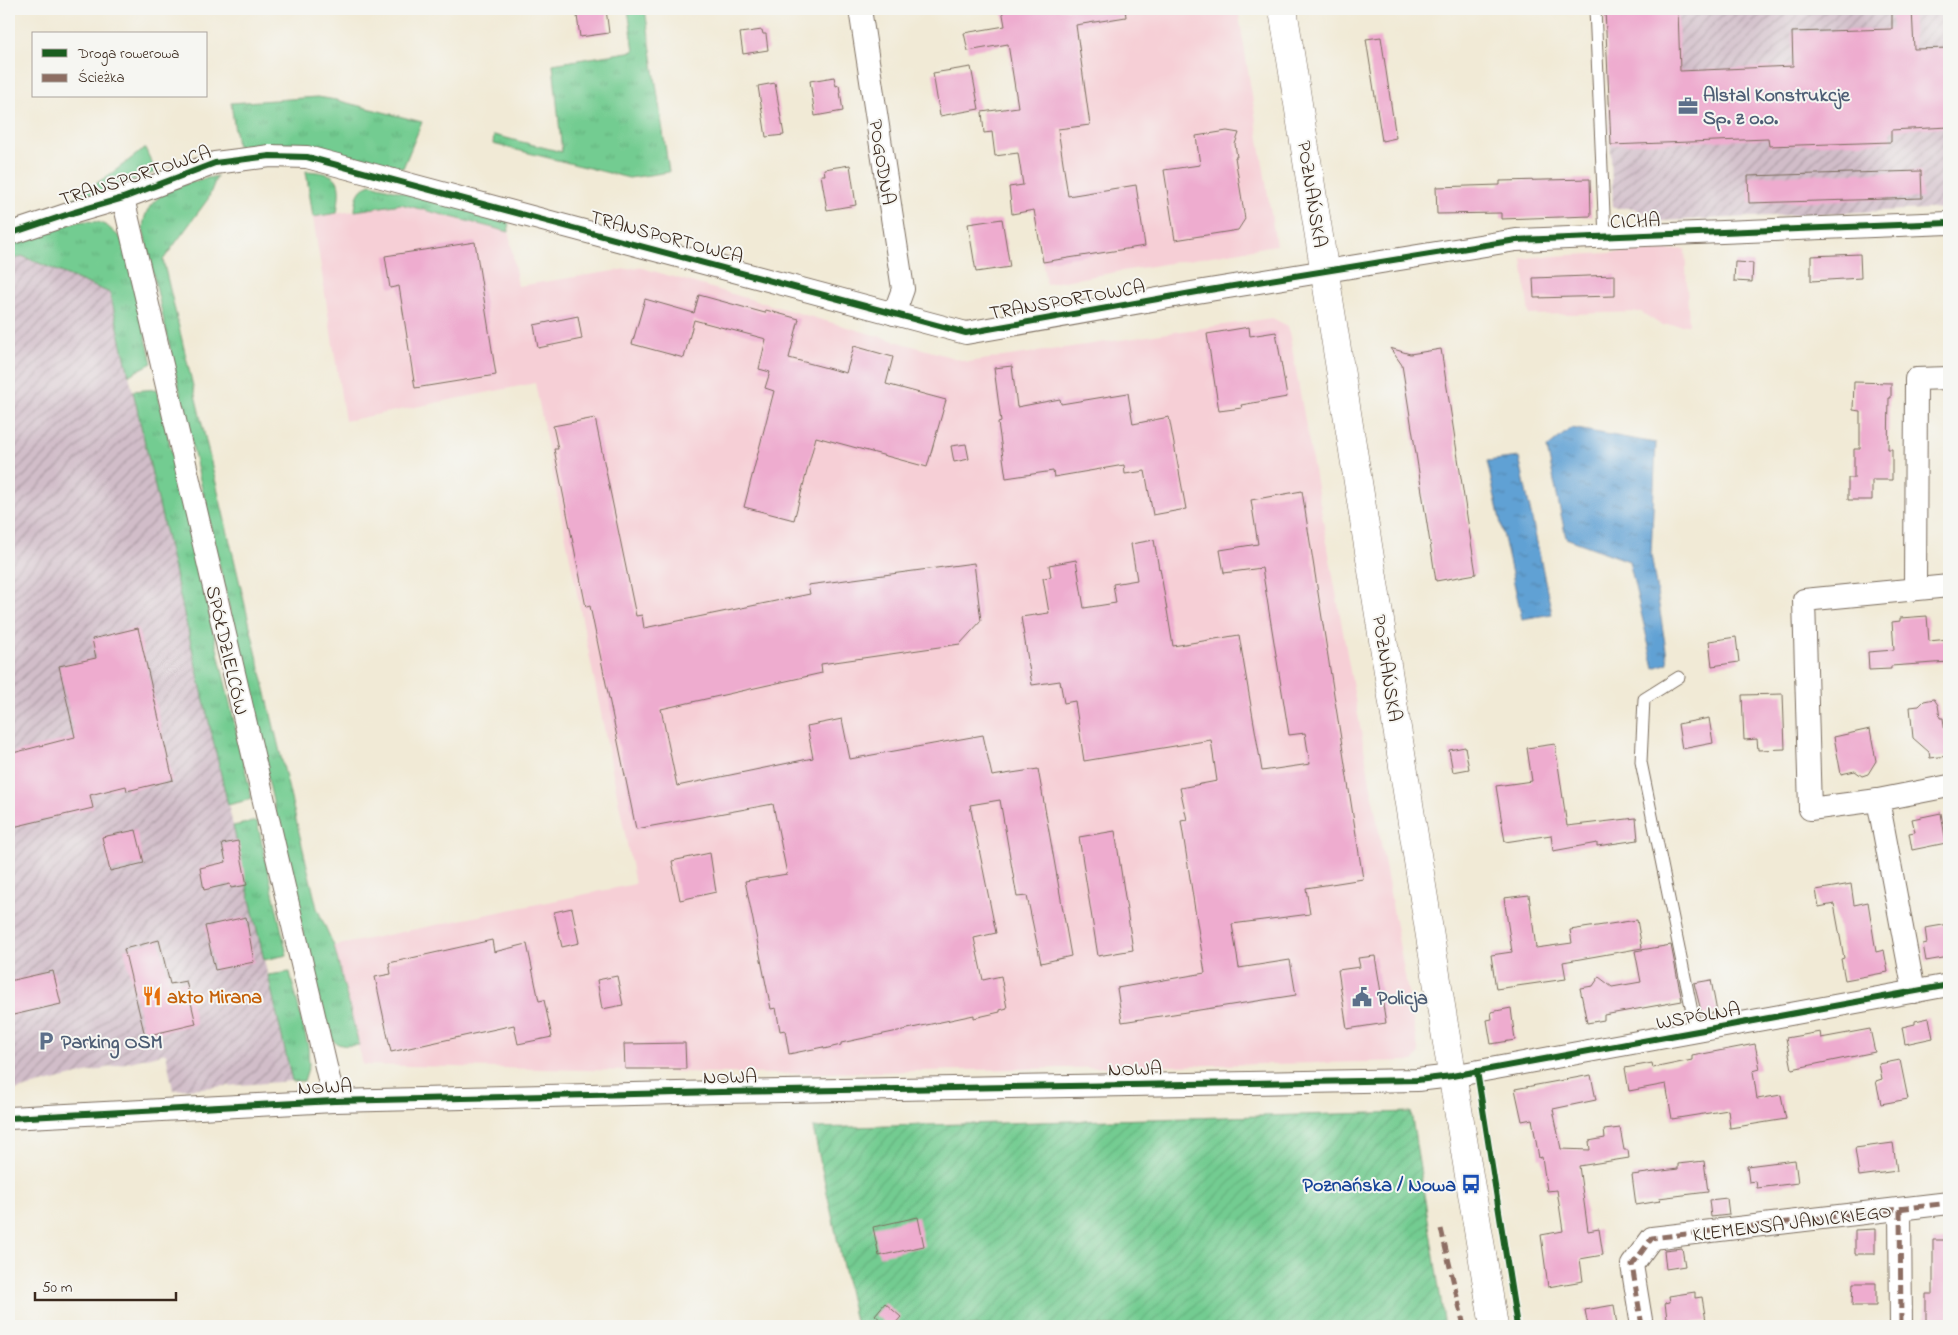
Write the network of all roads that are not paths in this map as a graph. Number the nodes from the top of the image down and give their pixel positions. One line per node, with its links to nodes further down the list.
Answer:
1 (860, 9): 9 (street, POGODNA)
2 (1283, 9): 8 (main road, POZNAŃSKA)
3 (1595, 9): 7 (lane)
4 (123, 198): 6 (street, TRANSPORTOWCA); 9 (street, TRANSPORTOWCA); 20 (street, SPÓŁDZIELCÓW)
5 (1949, 224): 7 (street, CICHA)
6 (9, 234)
7 (1605, 237): 8 (street, CICHA)
8 (1325, 271): 9 (street, TRANSPORTOWCA); 19 (main road, POZNAŃSKA)
9 (894, 314)
10 (1949, 378): 12 (street)
11 (1949, 586): 12 (street)
12 (1915, 589): 15 (street)
13 (1679, 676): 18 (lane)
14 (1949, 786): 15 (street)
15 (1878, 800): 17 (street)
16 (1949, 985): 17 (street, WSPÓLNA)
17 (1914, 992): 18 (street, WSPÓLNA)
18 (1696, 1031): 19 (street, WSPÓLNA)
19 (1452, 1076): 20 (street, NOWA); 24 (main road, POZNAŃSKA)
20 (334, 1101): 21 (street, NOWA)
21 (9, 1118)
22 (1949, 1203): 23 (street, KLEMENSA JANICKIEGO)
23 (1900, 1209): 25 (street, KLEMENSA JANICKIEGO); 26 (street)
24 (1494, 1326)
25 (1642, 1326)
26 (1901, 1326)

